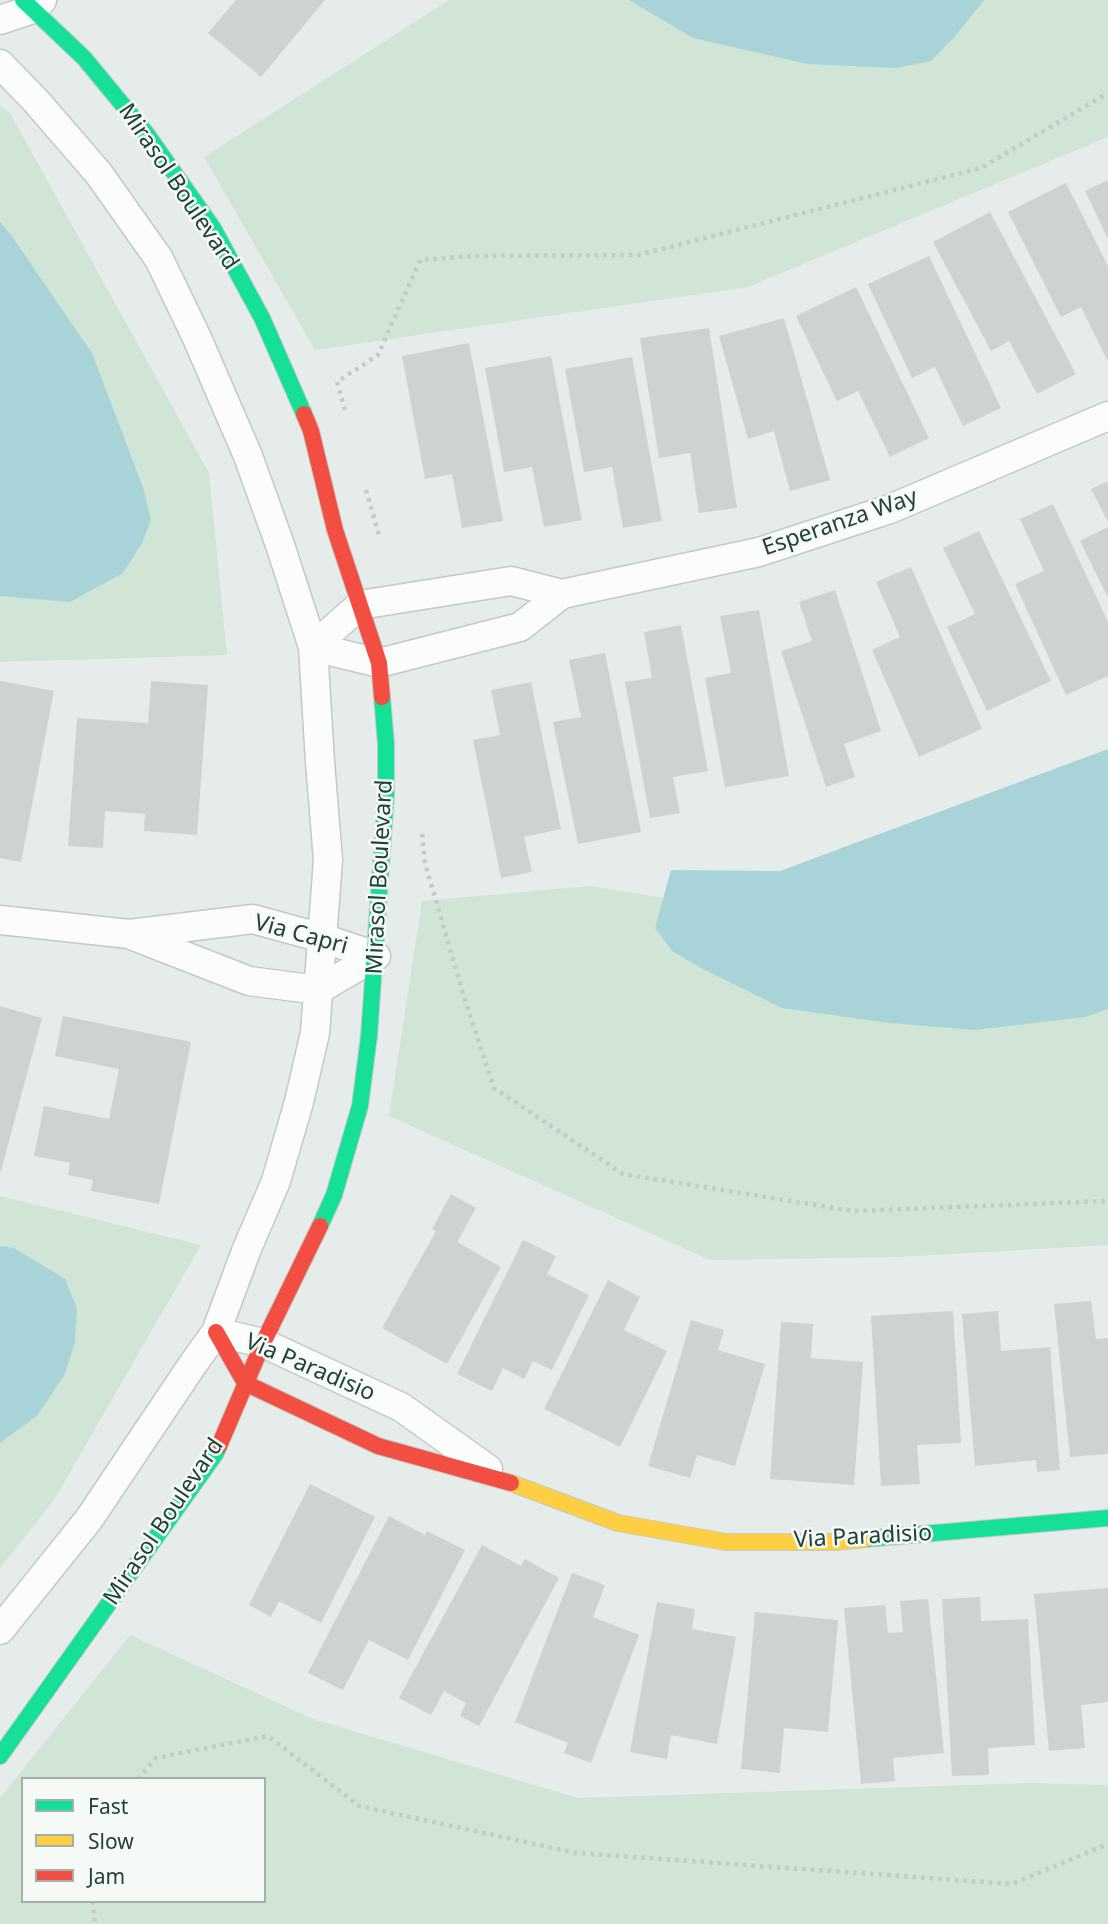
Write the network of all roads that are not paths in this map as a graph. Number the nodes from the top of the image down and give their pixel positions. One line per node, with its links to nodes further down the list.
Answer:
1 (33, 3): 2 (street); 6 (street, Mirasol Boulevard)
2 (0, 20)
3 (0, 64): 7 (street)
4 (1108, 416): 5 (street, Esperanza Way)
5 (562, 594): 6 (street, Esperanza Way); 8 (street, Esperanza Way)
6 (360, 605): 7 (street); 8 (street, Mirasol Boulevard)
7 (313, 647): 8 (street, Esperanza Way); 11 (street)
8 (379, 663): 12 (street, Mirasol Boulevard)
9 (0, 920): 10 (street, Via Capri)
10 (129, 934): 11 (street, Via Capri); 13 (street, Via Capri)
11 (322, 938): 12 (street, Via Capri); 13 (street)
12 (376, 956): 13 (street, Via Capri); 15 (street, Mirasol Boulevard)
13 (318, 990): 14 (street)
14 (216, 1332): 15 (street, Via Paradisio); 16 (street, Via Paradisio); 19 (street)
15 (263, 1343): 16 (street, Mirasol Boulevard); 17 (street, Via Paradisio)
16 (246, 1383): 17 (street, Via Paradisio); 20 (street, Mirasol Boulevard)
17 (501, 1479): 18 (street, Via Paradisio)
18 (1108, 1518)
19 (0, 1630)
20 (0, 1756)

